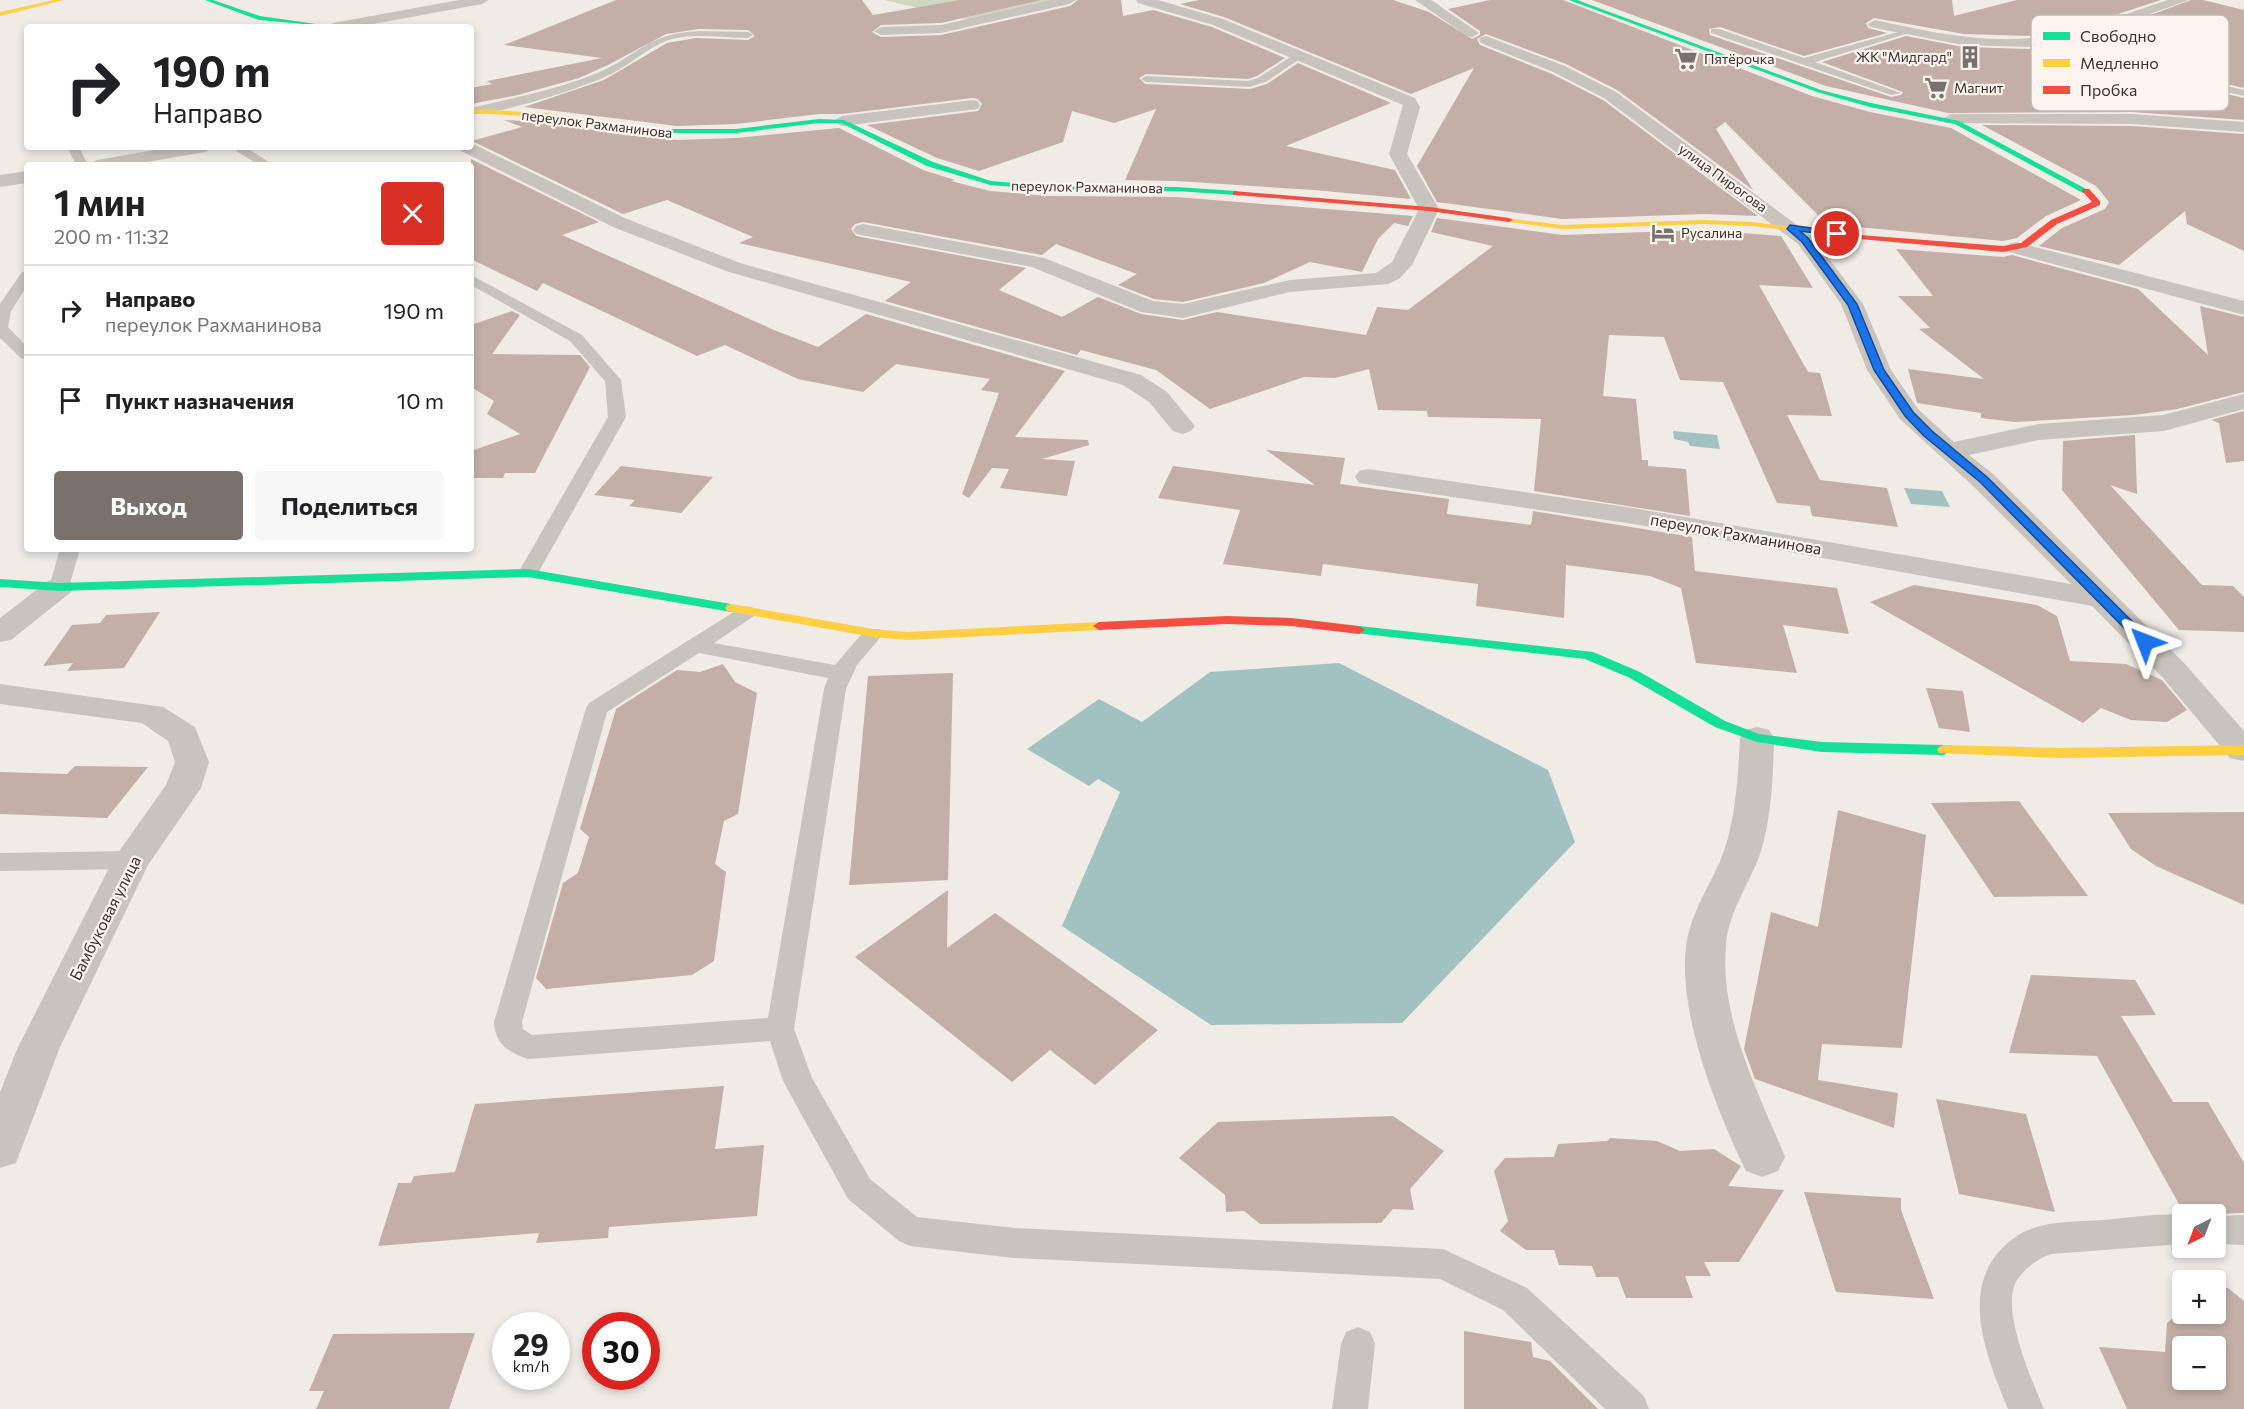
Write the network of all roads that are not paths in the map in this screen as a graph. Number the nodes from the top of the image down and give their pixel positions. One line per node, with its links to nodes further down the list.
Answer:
1 (61, 0): 9 (street)
2 (208, 0): 11 (street)
3 (482, 0): 12 (street)
4 (1069, 0): 14 (street)
5 (1143, 0): 19 (street)
6 (1422, 0): 39 (street, улица Пирогова)
7 (1572, 0): 28 (street)
8 (2182, 0): 10 (street)
9 (0, 14)
10 (2131, 15)
11 (308, 24)
12 (350, 24)
13 (1875, 24): 15 (street)
14 (881, 31)
15 (1905, 31): 18 (street); 20 (lane)
16 (1715, 32): 20 (lane)
17 (748, 35): 26 (lane)
18 (2031, 42)
19 (1299, 56): 21 (lane); 38 (street)
20 (1803, 62): 23 (lane)
21 (1146, 78)
22 (2229, 90): 24 (lane)
23 (1895, 93)
24 (2244, 93)
25 (972, 105): 29 (street)
26 (474, 110)
27 (474, 111): 29 (street, переулок Рахманинова)
28 (1951, 120): 30 (street); 41 (street)
29 (842, 122): 38 (street, переулок Рахманинова)
30 (2244, 127)
31 (187, 150): 34 (street)
32 (241, 150): 35 (lane)
33 (473, 150): 47 (street)
34 (115, 162)
35 (263, 162)
36 (24, 177): 37 (street)
37 (0, 181)
38 (1430, 209): 39 (street, переулок Рахманинова); 40 (street)
39 (1790, 228): 41 (street, переулок Рахманинова); 48 (street, улица Пирогова)
40 (863, 230)
41 (2016, 248): 44 (street)
42 (24, 280): 45 (lane)
43 (474, 281): 51 (lane)
44 (2244, 308)
45 (24, 352)
46 (2244, 401): 48 (street)
47 (1182, 426)
48 (1950, 451): 54 (street, улица Пирогова)
49 (1368, 477): 54 (street, переулок Рахманинова)
50 (69, 552): 53 (lane)
51 (528, 573): 53 (street); 55 (street)
52 (0, 583): 53 (street)
53 (59, 587): 56 (street)
54 (2102, 599): 62 (street, улица Пирогова)
55 (747, 612): 57 (street); 58 (lane)
56 (0, 633)
57 (873, 633): 59 (lane); 61 (street)
58 (695, 646): 59 (lane); 65 (lane)
59 (839, 673): 65 (lane)
60 (0, 694): 63 (street, Бамбуковая улица)
61 (1757, 738): 62 (street); 67 (street)
62 (2244, 750)
63 (132, 860): 64 (lane); 66 (street, Бамбуковая улица)
64 (0, 862)
65 (780, 1029): 73 (lane)
66 (0, 1149)
67 (1762, 1157)
68 (2172, 1230): 74 (lane)
69 (2226, 1230): 70 (lane)
70 (2244, 1230)
71 (1358, 1344): 72 (lane)
72 (1350, 1409)
73 (1631, 1409)
74 (2026, 1409)

